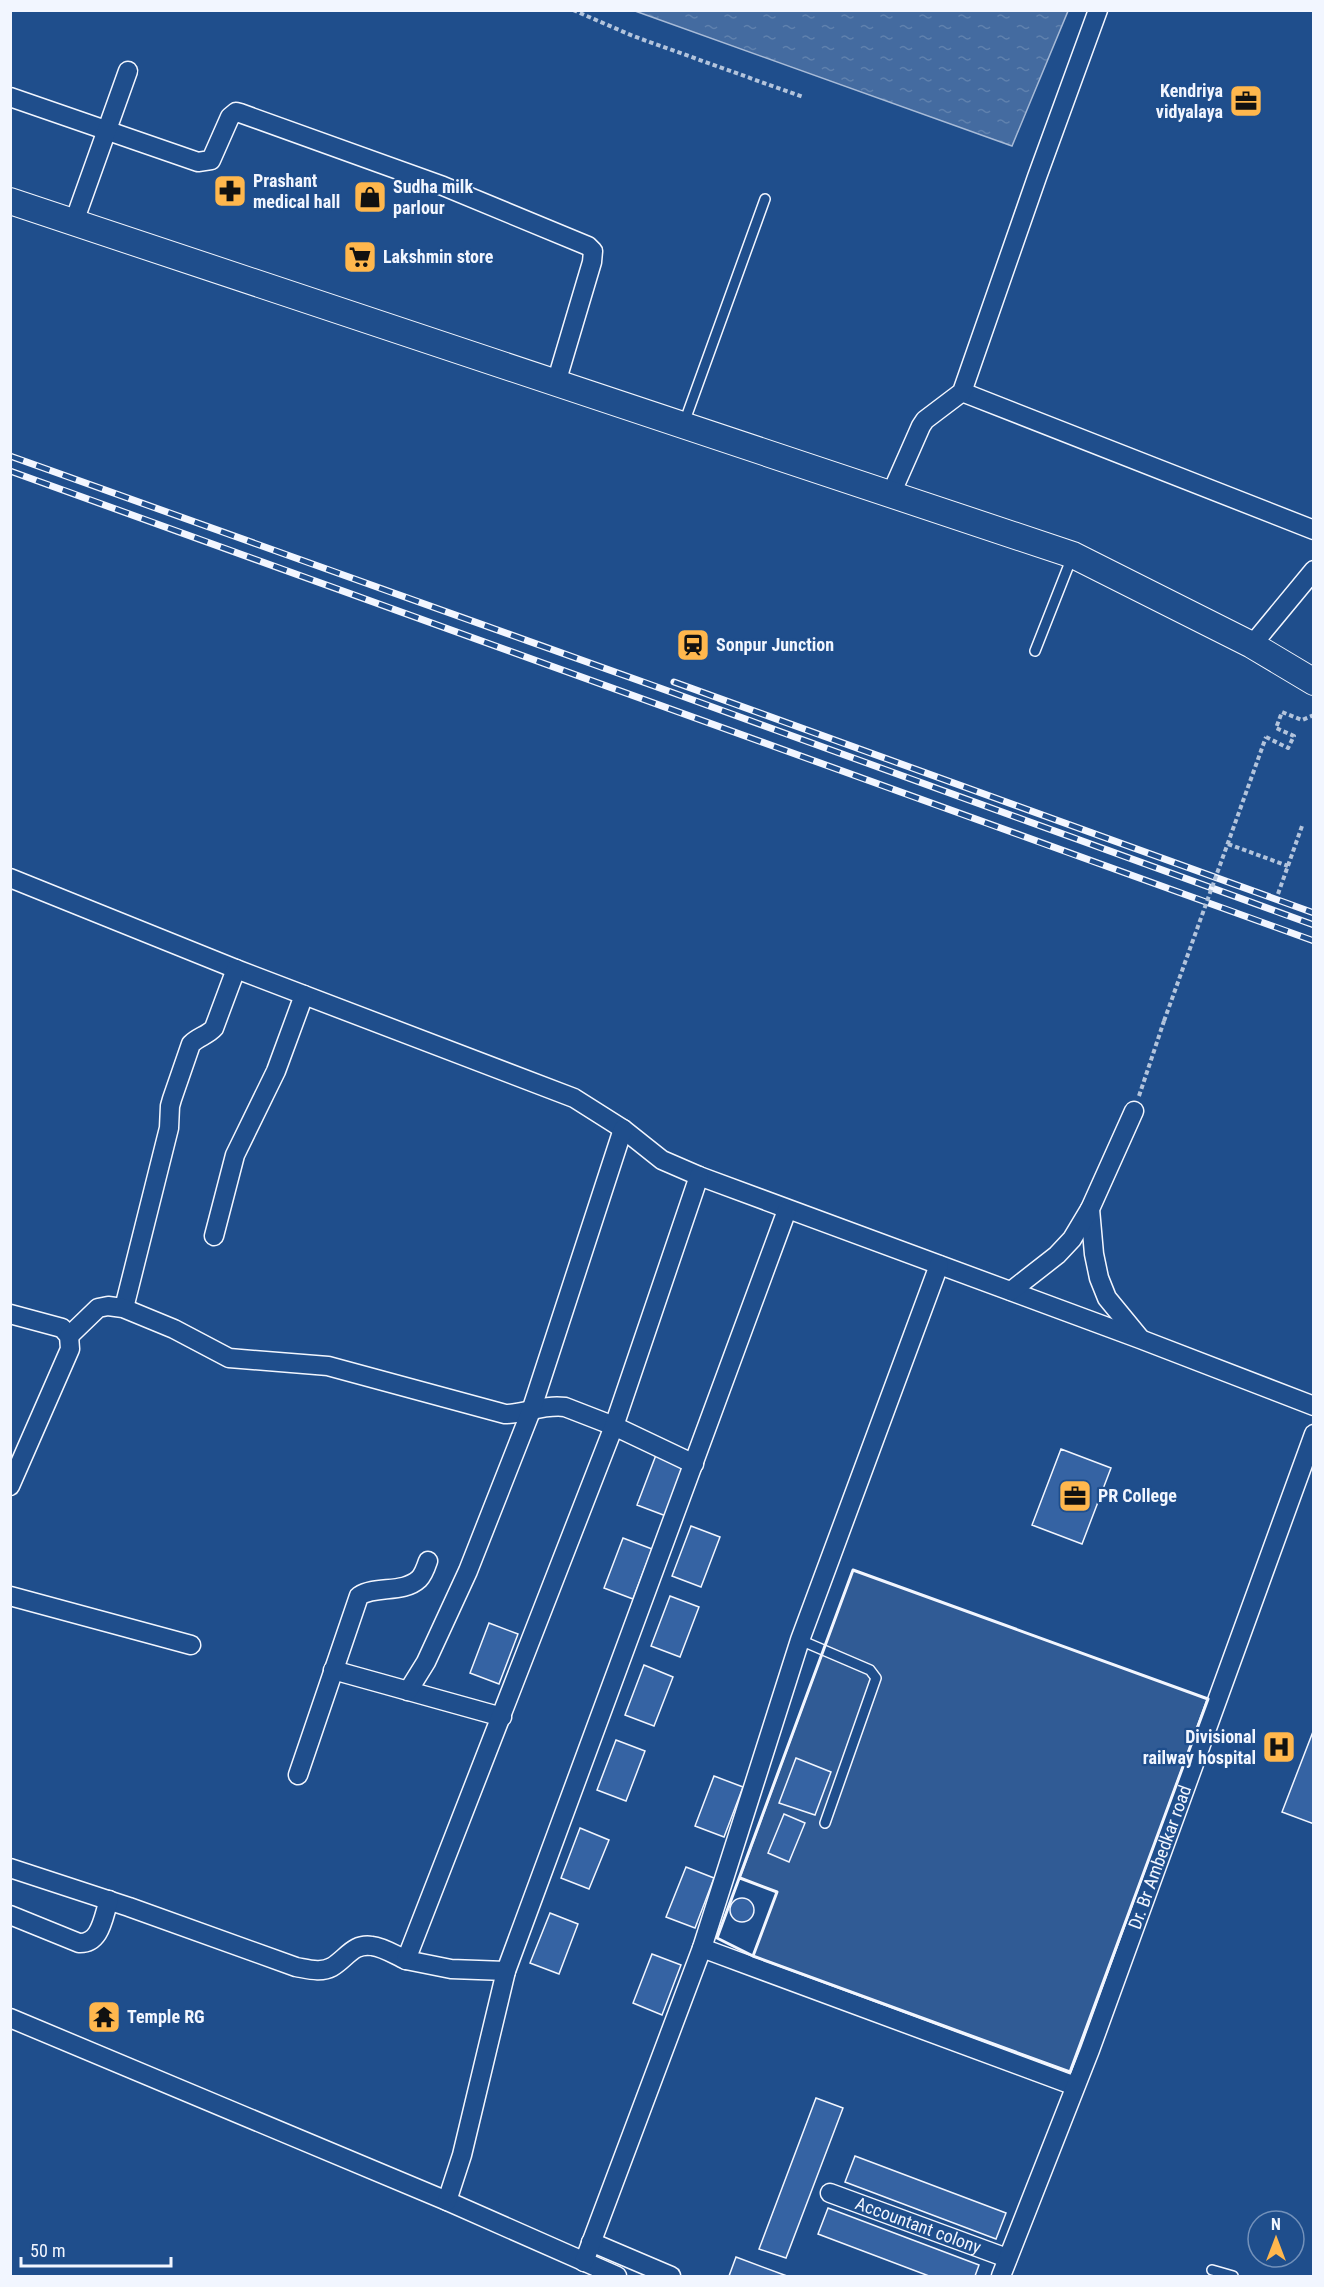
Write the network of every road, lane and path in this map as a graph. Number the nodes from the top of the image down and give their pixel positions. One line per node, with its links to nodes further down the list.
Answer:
1 (573, 10): 5 (path)
2 (1096, 12): 11 (street)
3 (128, 71): 6 (street)
4 (10, 97): 6 (street)
5 (803, 97)
6 (106, 131): 9 (street); 10 (street)
7 (765, 199): 12 (lane)
8 (10, 201): 9 (main road)
9 (74, 222): 10 (main road)
10 (556, 383): 12 (main road)
11 (962, 392): 13 (street); 14 (street)
12 (683, 425): 13 (main road)
13 (891, 494): 15 (main road)
14 (1314, 531)
15 (1073, 555): 17 (main road); 18 (lane)
16 (1314, 570): 17 (street)
17 (1252, 645): 19 (main road)
18 (1035, 651)
19 (1314, 682)
20 (1314, 715): 22 (path, bridge)
21 (1302, 826): 23 (path)
22 (1228, 844): 23 (path); 28 (path, bridge)
23 (1288, 866): 25 (path)
24 (10, 878): 26 (street)
25 (1278, 894)
26 (236, 969): 27 (street); 36 (street)
27 (304, 994): 29 (street); 33 (street)
28 (1134, 1110): 31 (street)
29 (623, 1129): 30 (street); 41 (street)
30 (699, 1176): 32 (street); 42 (street)
31 (1090, 1209): 35 (street); 39 (street)
32 (787, 1210): 34 (street); 44 (street)
33 (214, 1236)
34 (939, 1265): 35 (street); 48 (street)
35 (1011, 1291): 39 (street)
36 (124, 1308): 38 (street); 41 (street)
37 (10, 1314): 38 (street)
38 (69, 1336): 45 (street)
39 (1140, 1339): 40 (street)
40 (1314, 1406)
41 (531, 1412): 42 (street); 51 (street)
42 (614, 1426): 44 (street); 52 (street)
43 (1314, 1434): 62 (street, Dr. Br Ambedkar road)
44 (694, 1464): 60 (street)
45 (10, 1486)
46 (428, 1561): 50 (street)
47 (10, 1596): 49 (street)
48 (800, 1640): 54 (lane); 58 (street)
49 (191, 1646)
50 (333, 1670): 51 (street); 53 (street)
51 (408, 1691): 52 (street)
52 (502, 1717): 59 (street)
53 (298, 1775)
54 (825, 1823)
55 (10, 1868): 56 (street)
56 (109, 1900): 57 (street); 59 (street)
57 (10, 1915)
58 (702, 1948): 62 (street); 65 (street)
59 (406, 1960): 60 (street)
60 (506, 1971): 64 (street)
61 (10, 2018): 64 (street)
62 (1075, 2086): 66 (street, Dr. Br Ambedkar road)
63 (830, 2193): 66 (street, Accountant colony)
64 (447, 2201): 67 (street)
65 (591, 2242): 67 (street); 70 (street)
66 (1007, 2258): 71 (street, Dr. Br Ambedkar road)
67 (584, 2262): 69 (street)
68 (1212, 2270): 72 (lane)
69 (617, 2277)
70 (671, 2277)
71 (1001, 2277)
72 (1233, 2277)

